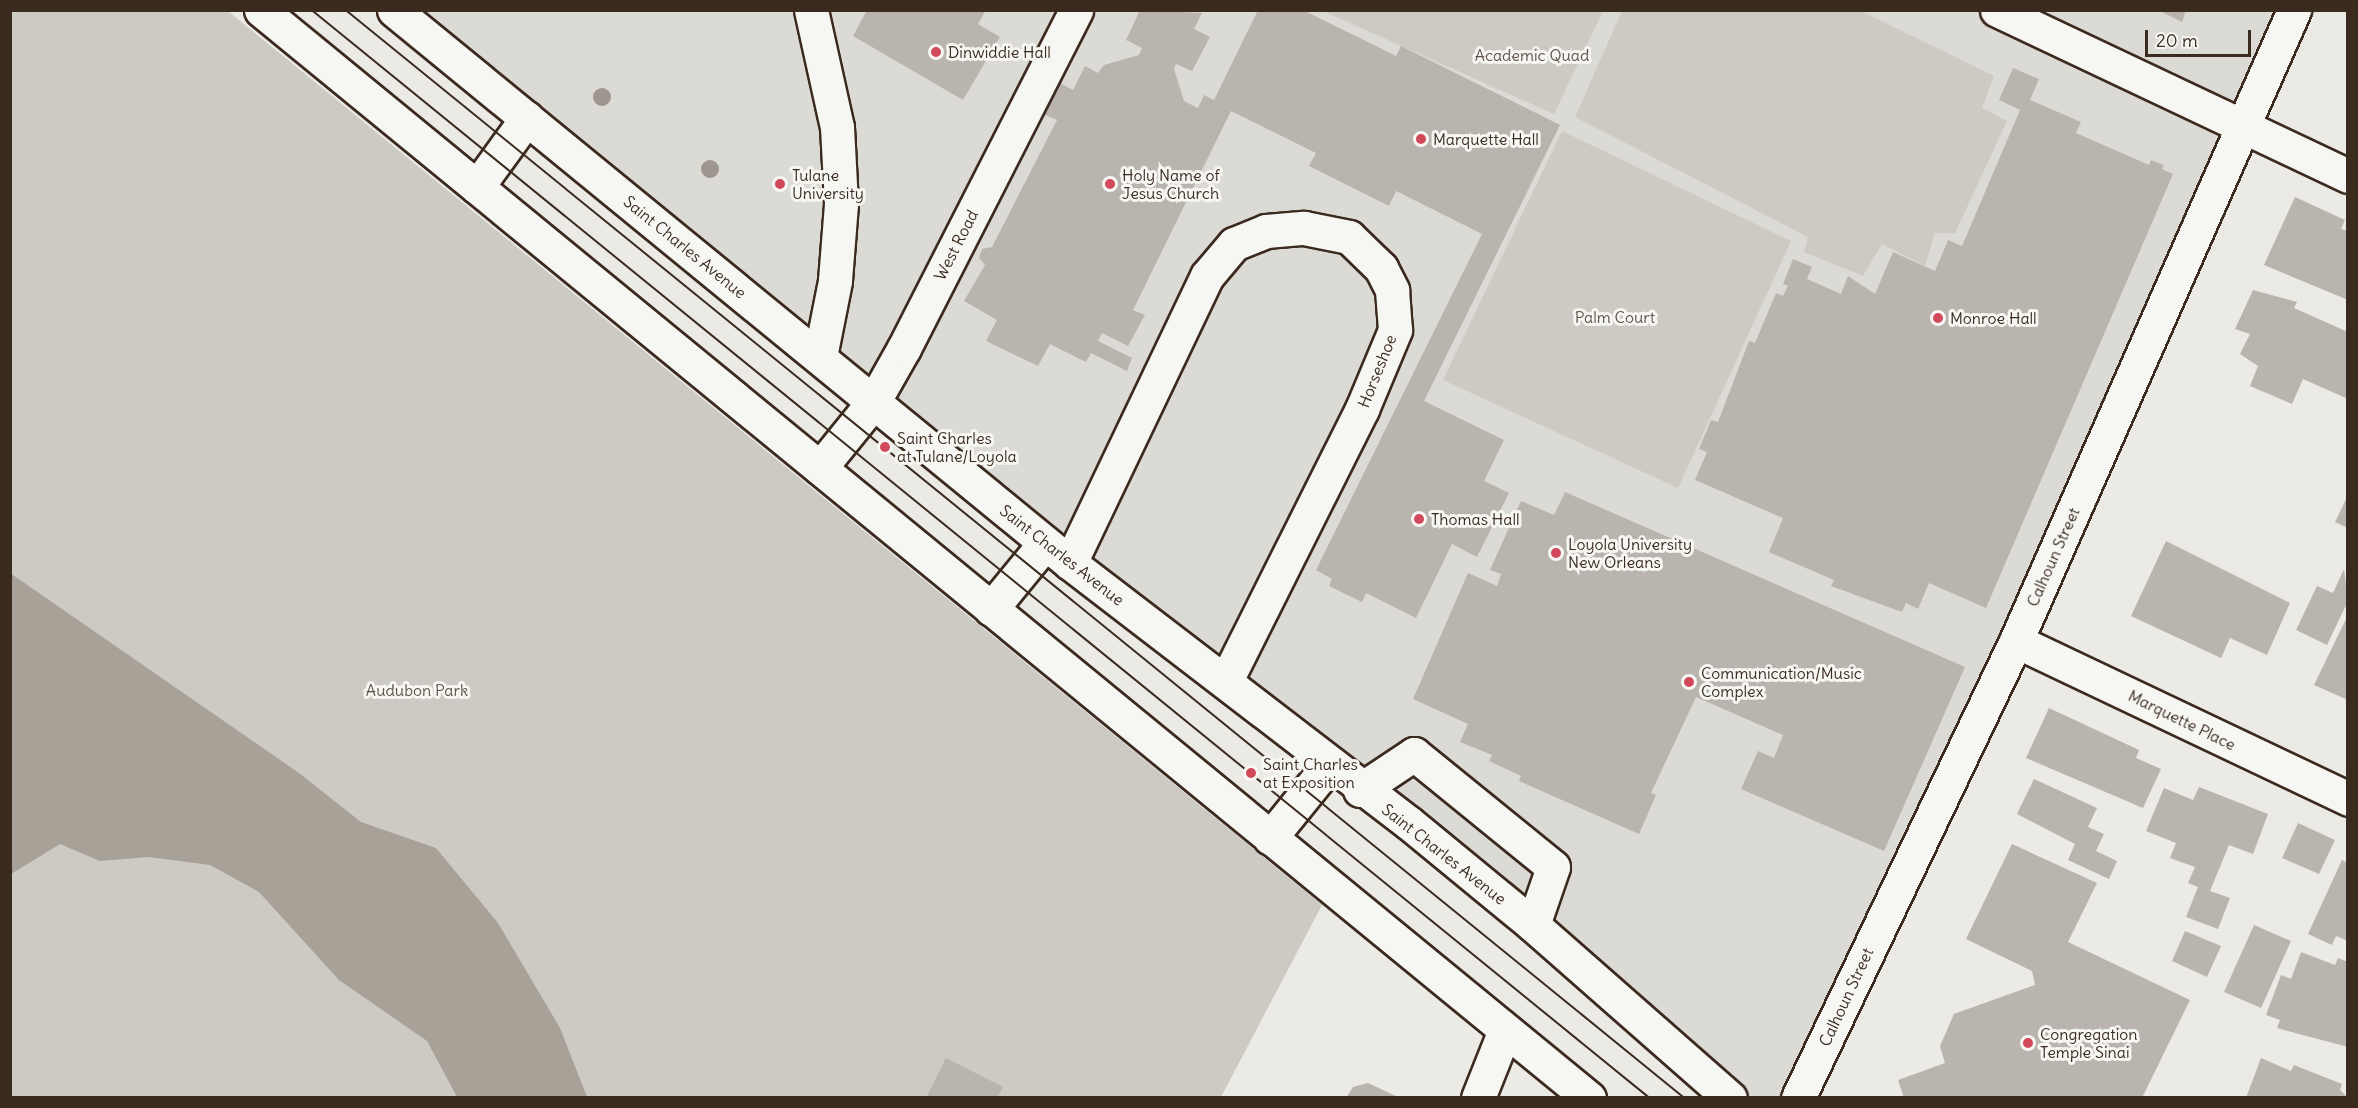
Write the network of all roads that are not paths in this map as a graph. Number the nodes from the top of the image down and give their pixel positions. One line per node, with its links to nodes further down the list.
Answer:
1 (261, 10): 10 (main road)
2 (394, 10): 7 (main road, Saint Charles Avenue)
3 (811, 10): 11 (main road)
4 (1076, 10): 12 (main road, West Road)
5 (1996, 10): 8 (main road)
6 (2294, 10): 8 (main road, Calhoun Street)
7 (527, 118): 10 (main road); 11 (main road, Saint Charles Avenue)
8 (2241, 127): 9 (main road); 17 (main road, Calhoun Street)
9 (2348, 176)
10 (477, 187): 13 (main road)
11 (820, 357): 12 (main road, Saint Charles Avenue)
12 (874, 401): 13 (main road, West Road); 14 (main road, Saint Charles Avenue)
13 (820, 468): 16 (main road)
14 (1045, 543): 15 (main road, Saint Charles Avenue); 16 (main road)
15 (1070, 563): 18 (main road, Saint Charles Avenue); 18 (main road, Horseshoe)
16 (991, 609): 22 (main road)
17 (2016, 641): 21 (main road, Marquette Place); 28 (main road, Calhoun Street)
18 (1226, 680): 19 (main road, Saint Charles Avenue)
19 (1329, 765): 20 (main road, Saint Charles Avenue); 22 (main road)
20 (1360, 790): 23 (main road, Saint Charles Avenue); 23 (main road)
21 (2348, 799)
22 (1270, 838): 24 (main road)
23 (1533, 925): 27 (main road, Saint Charles Avenue)
24 (1505, 1030): 25 (main road); 26 (main road)
25 (1478, 1098)
26 (1588, 1098)
27 (1730, 1098)
28 (1798, 1098)

